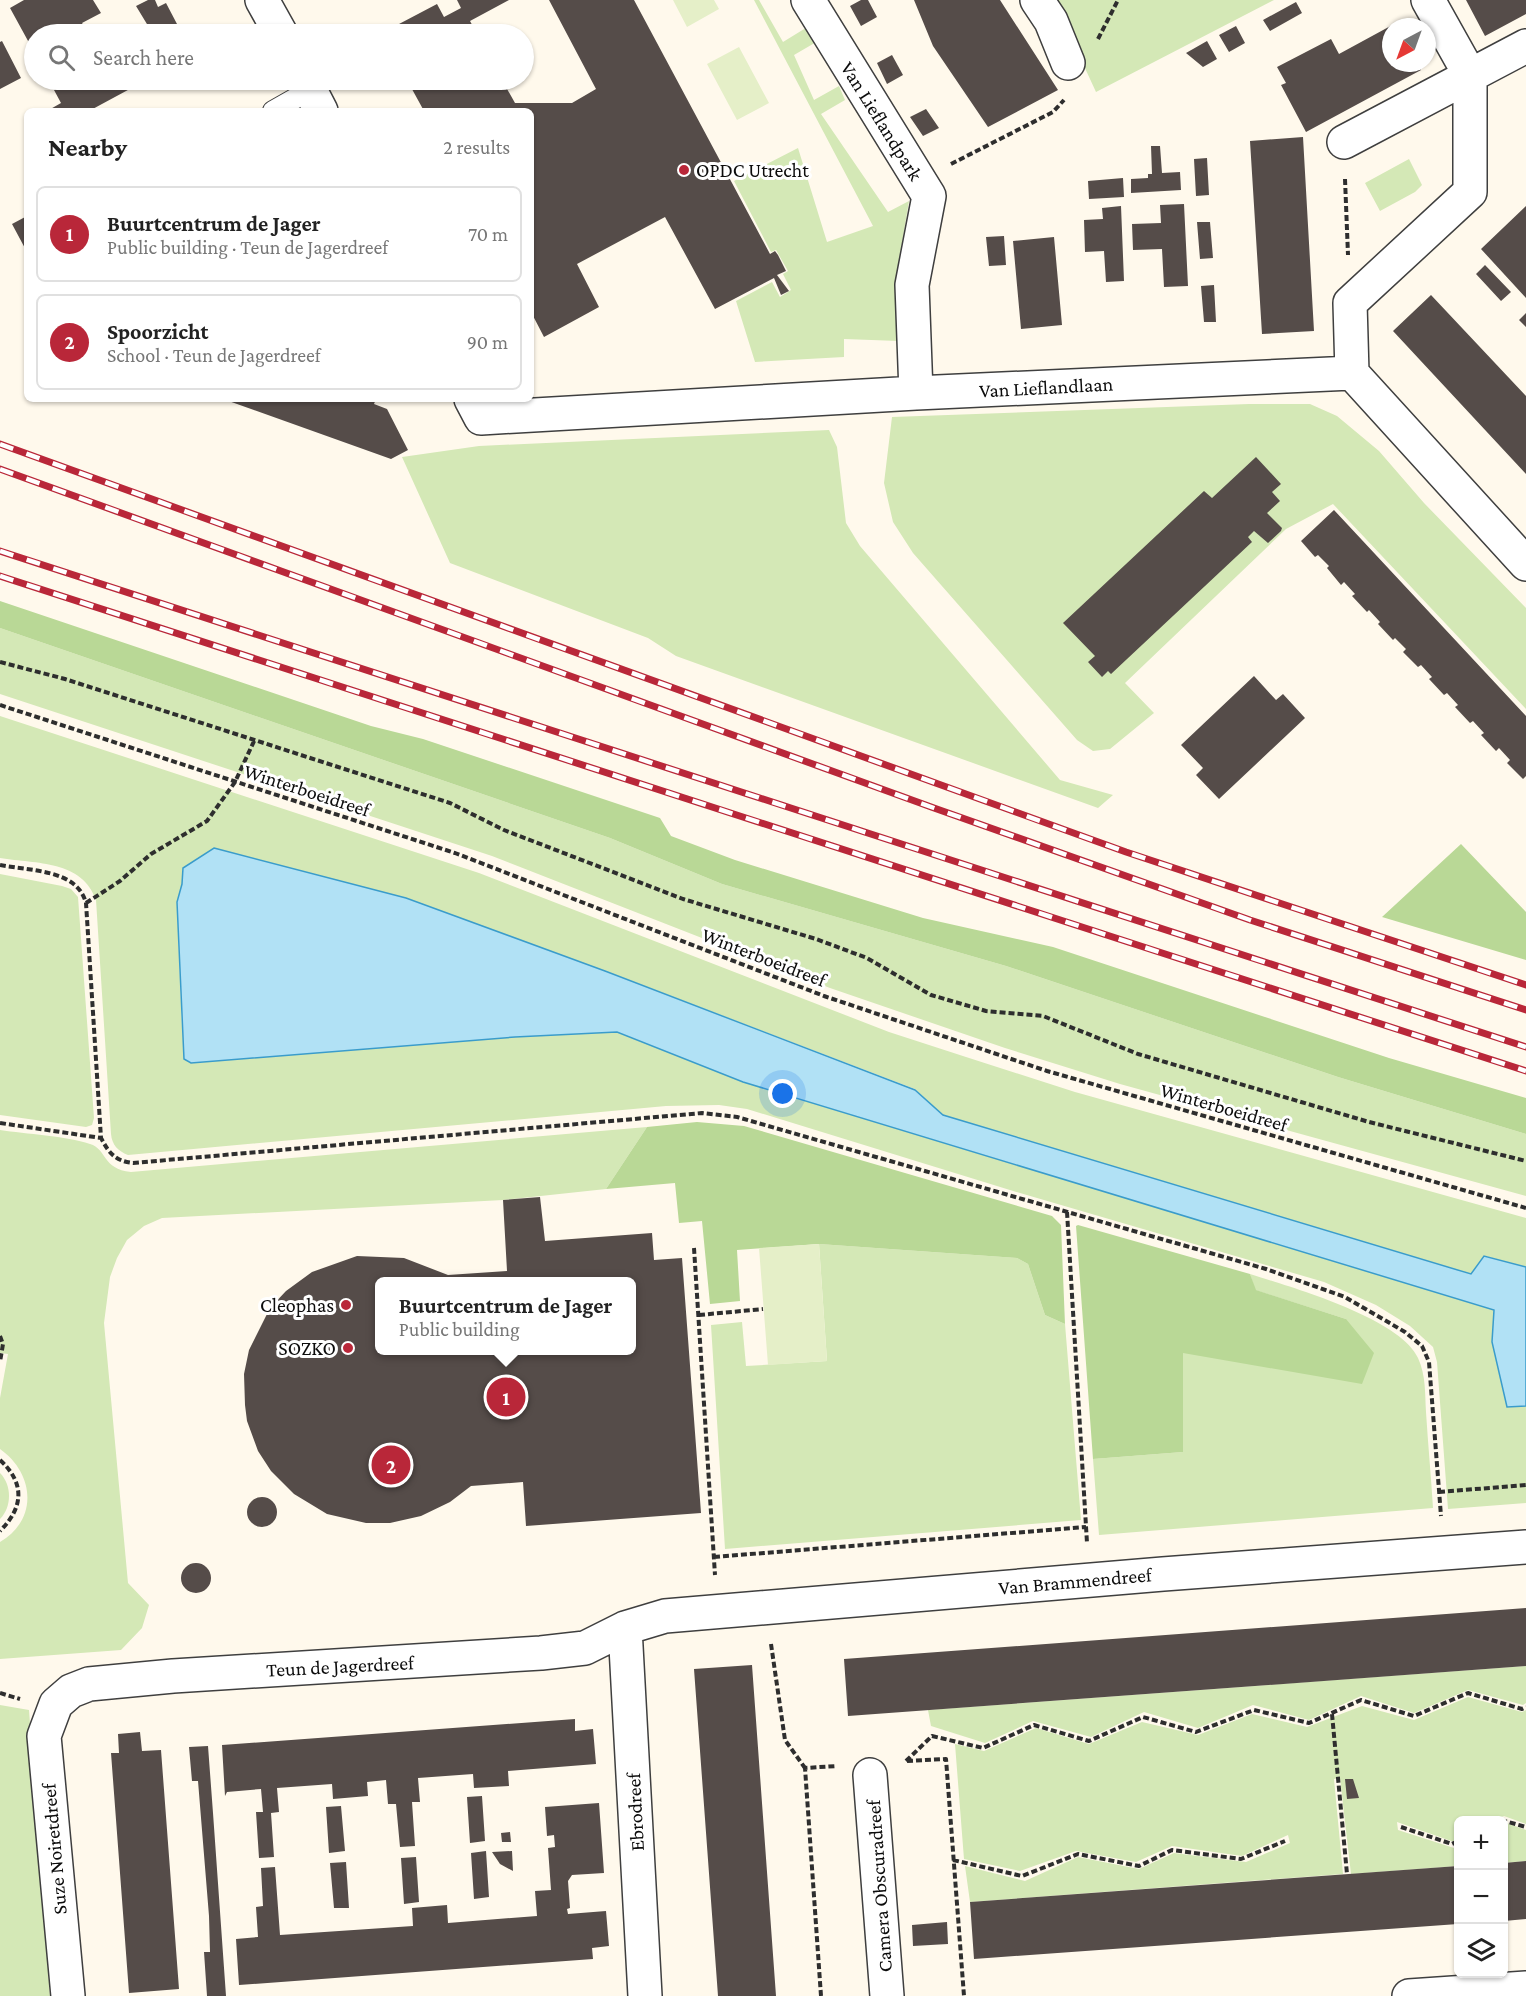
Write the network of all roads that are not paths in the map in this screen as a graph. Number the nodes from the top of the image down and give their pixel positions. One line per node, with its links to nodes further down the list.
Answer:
1 (262, 0): 5 (street)
2 (808, 0): 13 (street, Van Lieflandpark)
3 (1037, 0): 8 (street)
4 (1428, 0): 7 (street)
5 (275, 24)
6 (1526, 46): 7 (street)
7 (1470, 75): 11 (street); 12 (street)
8 (1069, 78)
9 (312, 94): 10 (lane)
10 (280, 108)
11 (1344, 142)
12 (1352, 373): 13 (street, Van Lieflandlaan); 15 (street)
13 (916, 393): 14 (street, Van Lieflandlaan)
14 (476, 408)
15 (1526, 564)
16 (1526, 1547): 17 (street, Van Brammendreef)
17 (625, 1628): 18 (street, Teun de Jagerdreef); 22 (street, Ebrodreef)
18 (56, 1704): 21 (street, Suze Noiretdreef)
19 (870, 1775): 23 (street, Camera Obscuradreef)
20 (1526, 1988): 24 (street)
21 (68, 1996)
22 (645, 1996)
23 (887, 1996)
24 (1409, 1996)

